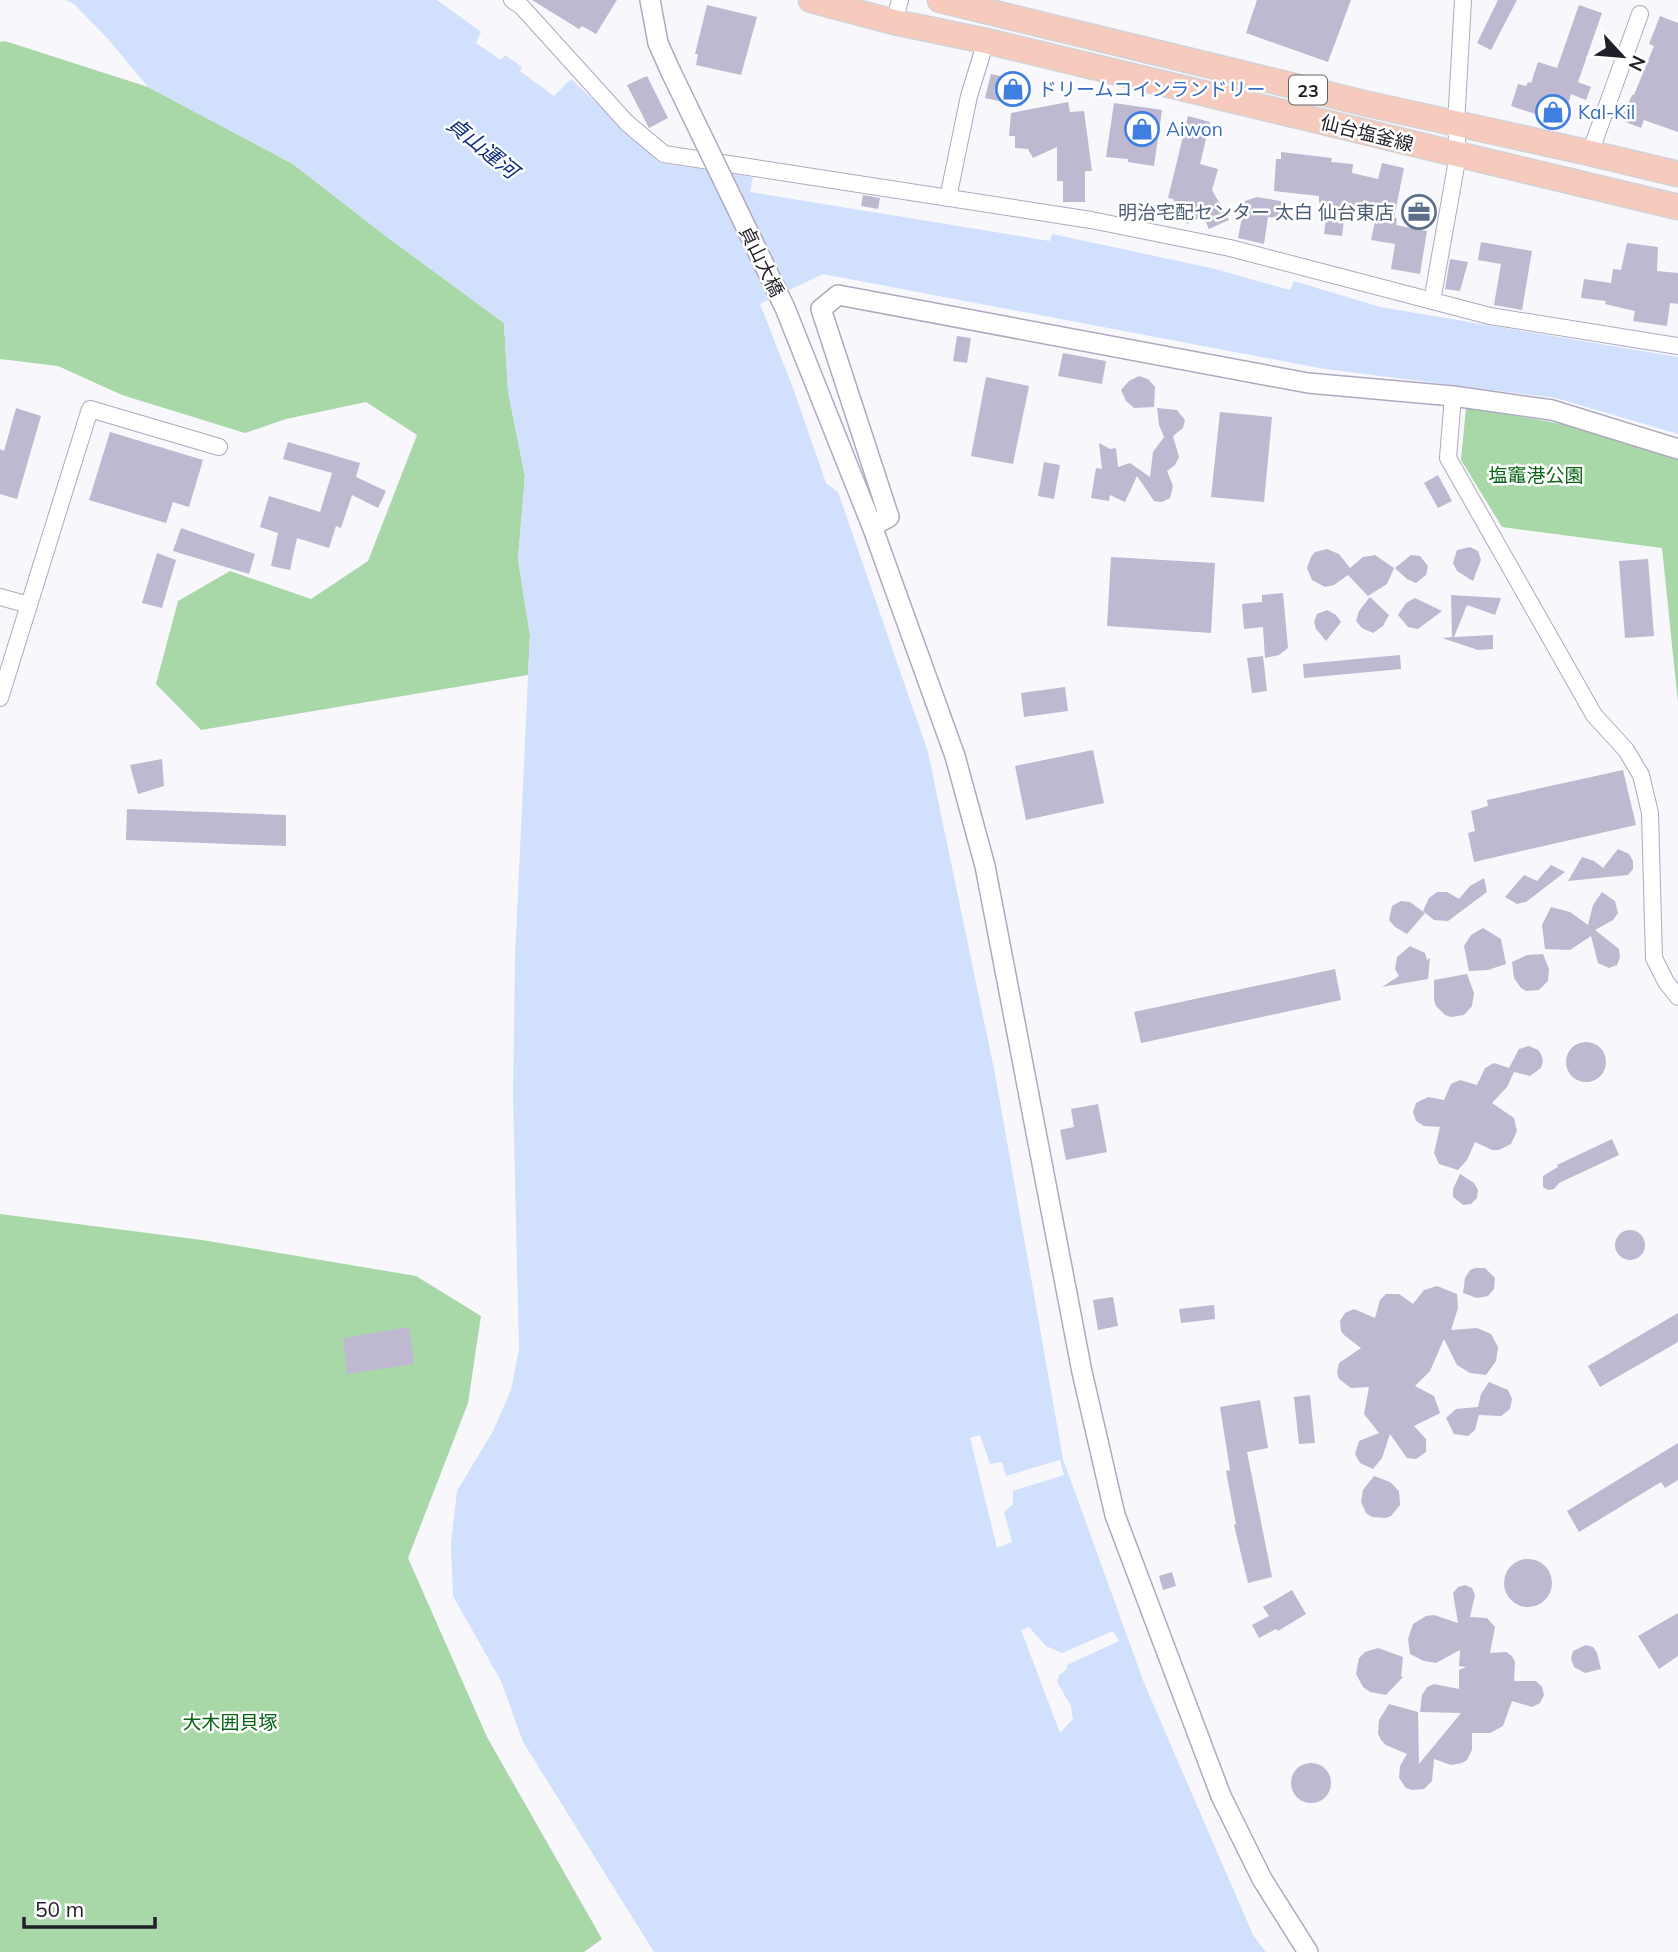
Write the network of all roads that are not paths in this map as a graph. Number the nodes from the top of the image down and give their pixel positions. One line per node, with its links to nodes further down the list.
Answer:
1 (512, 0): 13 (street)
2 (650, 0): 20 (street, 貞山大橋, bridge)
3 (811, 0): 6 (main road, 仙台塩釜線 / 23)
4 (940, 0): 9 (main road, 仙台塩釜線 / 23)
5 (1463, 0): 9 (street)
6 (897, 11): 8 (main road, 仙台塩釜線 / 23)
7 (1640, 14): 10 (street)
8 (986, 41): 11 (main road, 仙台塩釜線 / 23); 13 (street)
9 (1456, 124): 10 (main road, 仙台塩釜線 / 23); 11 (street)
10 (1590, 153): 12 (main road, 仙台塩釜線 / 23)
11 (1458, 155): 14 (main road, 仙台塩釜線 / 23); 15 (street)
12 (1678, 174)
13 (948, 198): 15 (street)
14 (1678, 207)
15 (1432, 301): 16 (street)
16 (1678, 346)
17 (1453, 396): 19 (street); 20 (street); 24 (street)
18 (219, 447): 22 (street)
19 (1678, 449)
20 (872, 526): 25 (street, 貞山大橋)
21 (0, 597): 22 (street)
22 (29, 605): 23 (street)
23 (0, 698)
24 (1678, 997)
25 (1308, 1952)

